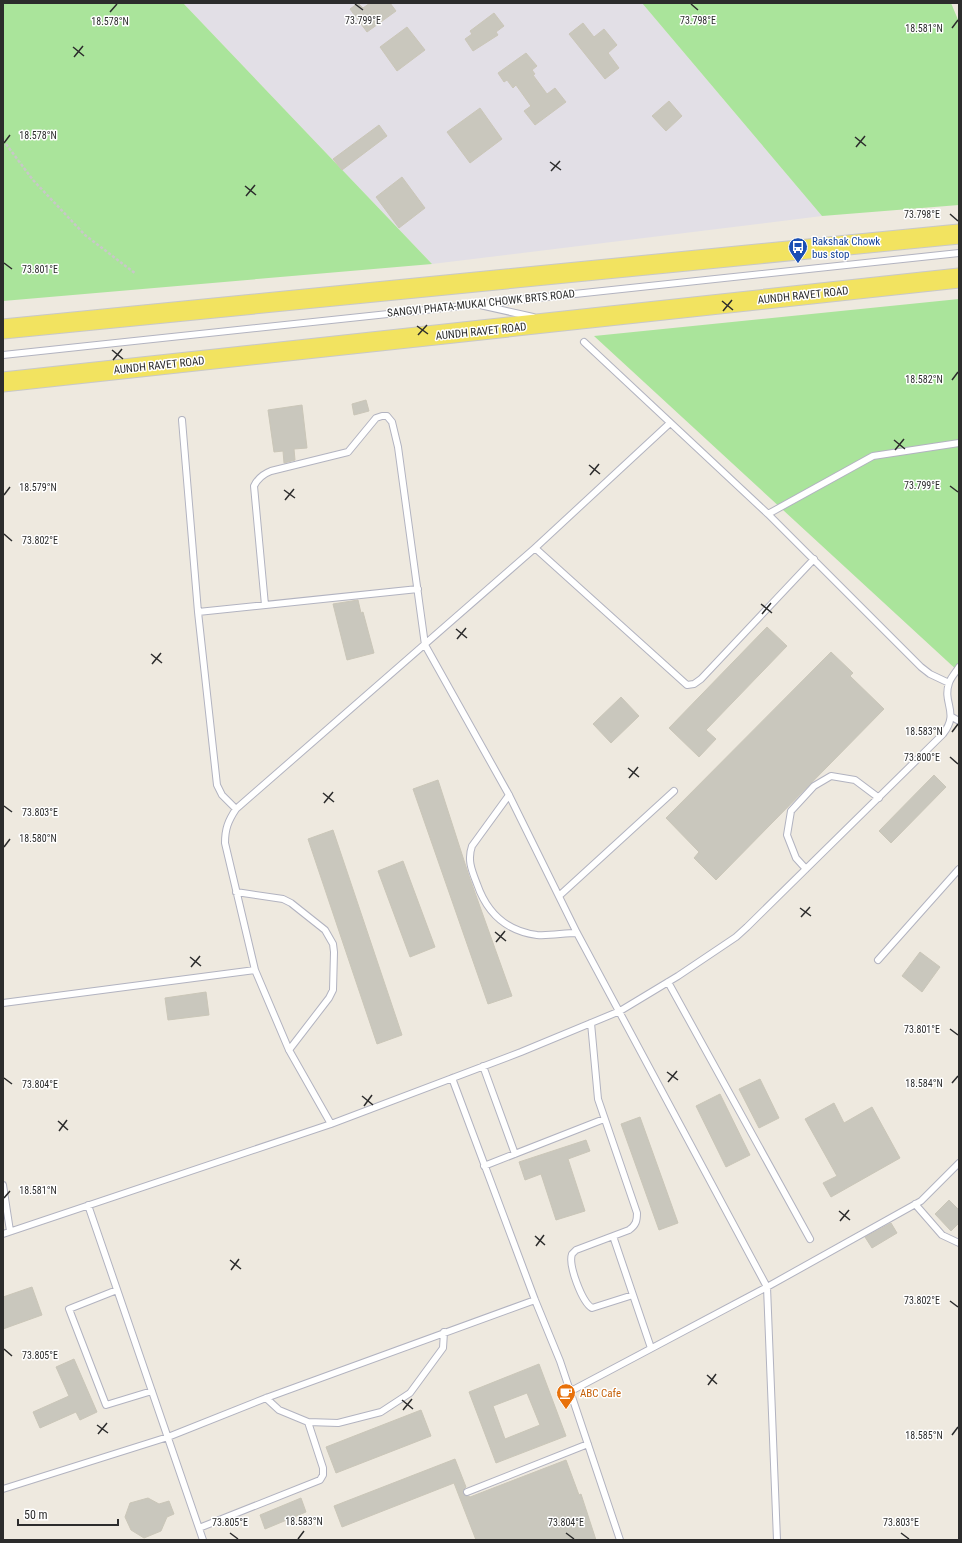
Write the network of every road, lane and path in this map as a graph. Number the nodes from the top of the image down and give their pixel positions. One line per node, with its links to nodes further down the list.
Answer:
1 (3, 140): 4 (path)
2 (959, 234): 8 (main road)
3 (959, 253): 6 (lane, SANGVI PHATA-MUKAI CHOWK BRTS ROAD)
4 (136, 274)
5 (959, 278): 7 (main road, AUNDH RAVET ROAD)
6 (474, 304): 7 (lane); 10 (lane, SANGVI PHATA-MUKAI CHOWK BRTS ROAD)
7 (557, 322): 11 (main road, AUNDH RAVET ROAD)
8 (3, 329)
9 (584, 342): 13 (lane)
10 (3, 355)
11 (3, 382)
12 (182, 420): 20 (lane)
13 (670, 423): 15 (lane); 16 (lane)
14 (959, 443): 15 (lane)
15 (768, 514): 17 (lane)
16 (535, 548): 17 (lane); 21 (lane)
17 (814, 559): 23 (lane)
18 (418, 589): 19 (lane); 19 (lane); 21 (lane)
19 (265, 605): 20 (lane)
20 (198, 612): 29 (lane)
21 (425, 645): 27 (lane); 29 (lane)
22 (959, 667): 23 (lane)
23 (949, 683): 24 (lane)
24 (952, 717): 25 (lane); 28 (lane)
25 (959, 721)
26 (674, 791): 33 (lane)
27 (508, 795): 33 (lane); 34 (lane)
28 (879, 798): 30 (lane); 30 (lane)
29 (236, 809): 32 (lane)
30 (806, 869): 37 (lane)
31 (959, 869): 35 (lane)
32 (236, 892): 36 (lane); 41 (lane)
33 (559, 896): 34 (lane)
34 (577, 933): 39 (lane)
35 (878, 960)
36 (255, 970): 38 (lane); 41 (lane)
37 (668, 982): 39 (lane); 55 (lane)
38 (3, 1003)
39 (620, 1011): 40 (lane); 57 (lane)
40 (591, 1023): 42 (lane); 44 (lane)
41 (289, 1050): 45 (lane)
42 (483, 1066): 43 (lane); 46 (lane)
43 (452, 1078): 45 (lane); 48 (lane)
44 (604, 1119): 46 (lane); 54 (lane)
45 (331, 1124): 51 (lane)
46 (515, 1154): 48 (lane)
47 (959, 1163): 50 (lane)
48 (484, 1166): 60 (lane)
49 (3, 1185): 52 (lane)
50 (915, 1204): 56 (lane); 57 (lane)
51 (88, 1205): 52 (lane); 58 (lane)
52 (10, 1232): 53 (lane)
53 (3, 1234)
54 (613, 1236): 59 (lane); 59 (lane)
55 (810, 1240)
56 (959, 1243)
57 (767, 1287): 62 (lane); 74 (lane)
58 (118, 1290): 63 (lane); 63 (lane)
59 (633, 1295): 62 (lane)
60 (535, 1300): 61 (lane); 64 (lane)
61 (444, 1332): 65 (lane); 66 (lane)
62 (651, 1348): 64 (lane)
63 (152, 1391): 67 (lane)
64 (571, 1391): 68 (lane)
65 (266, 1398): 66 (lane); 67 (lane)
66 (308, 1422): 71 (lane)
67 (168, 1437): 69 (lane); 71 (lane)
68 (588, 1444): 70 (lane); 73 (lane)
69 (3, 1489)
70 (467, 1492)
71 (199, 1528): 72 (lane)
72 (204, 1540)
73 (620, 1540)
74 (778, 1540)

